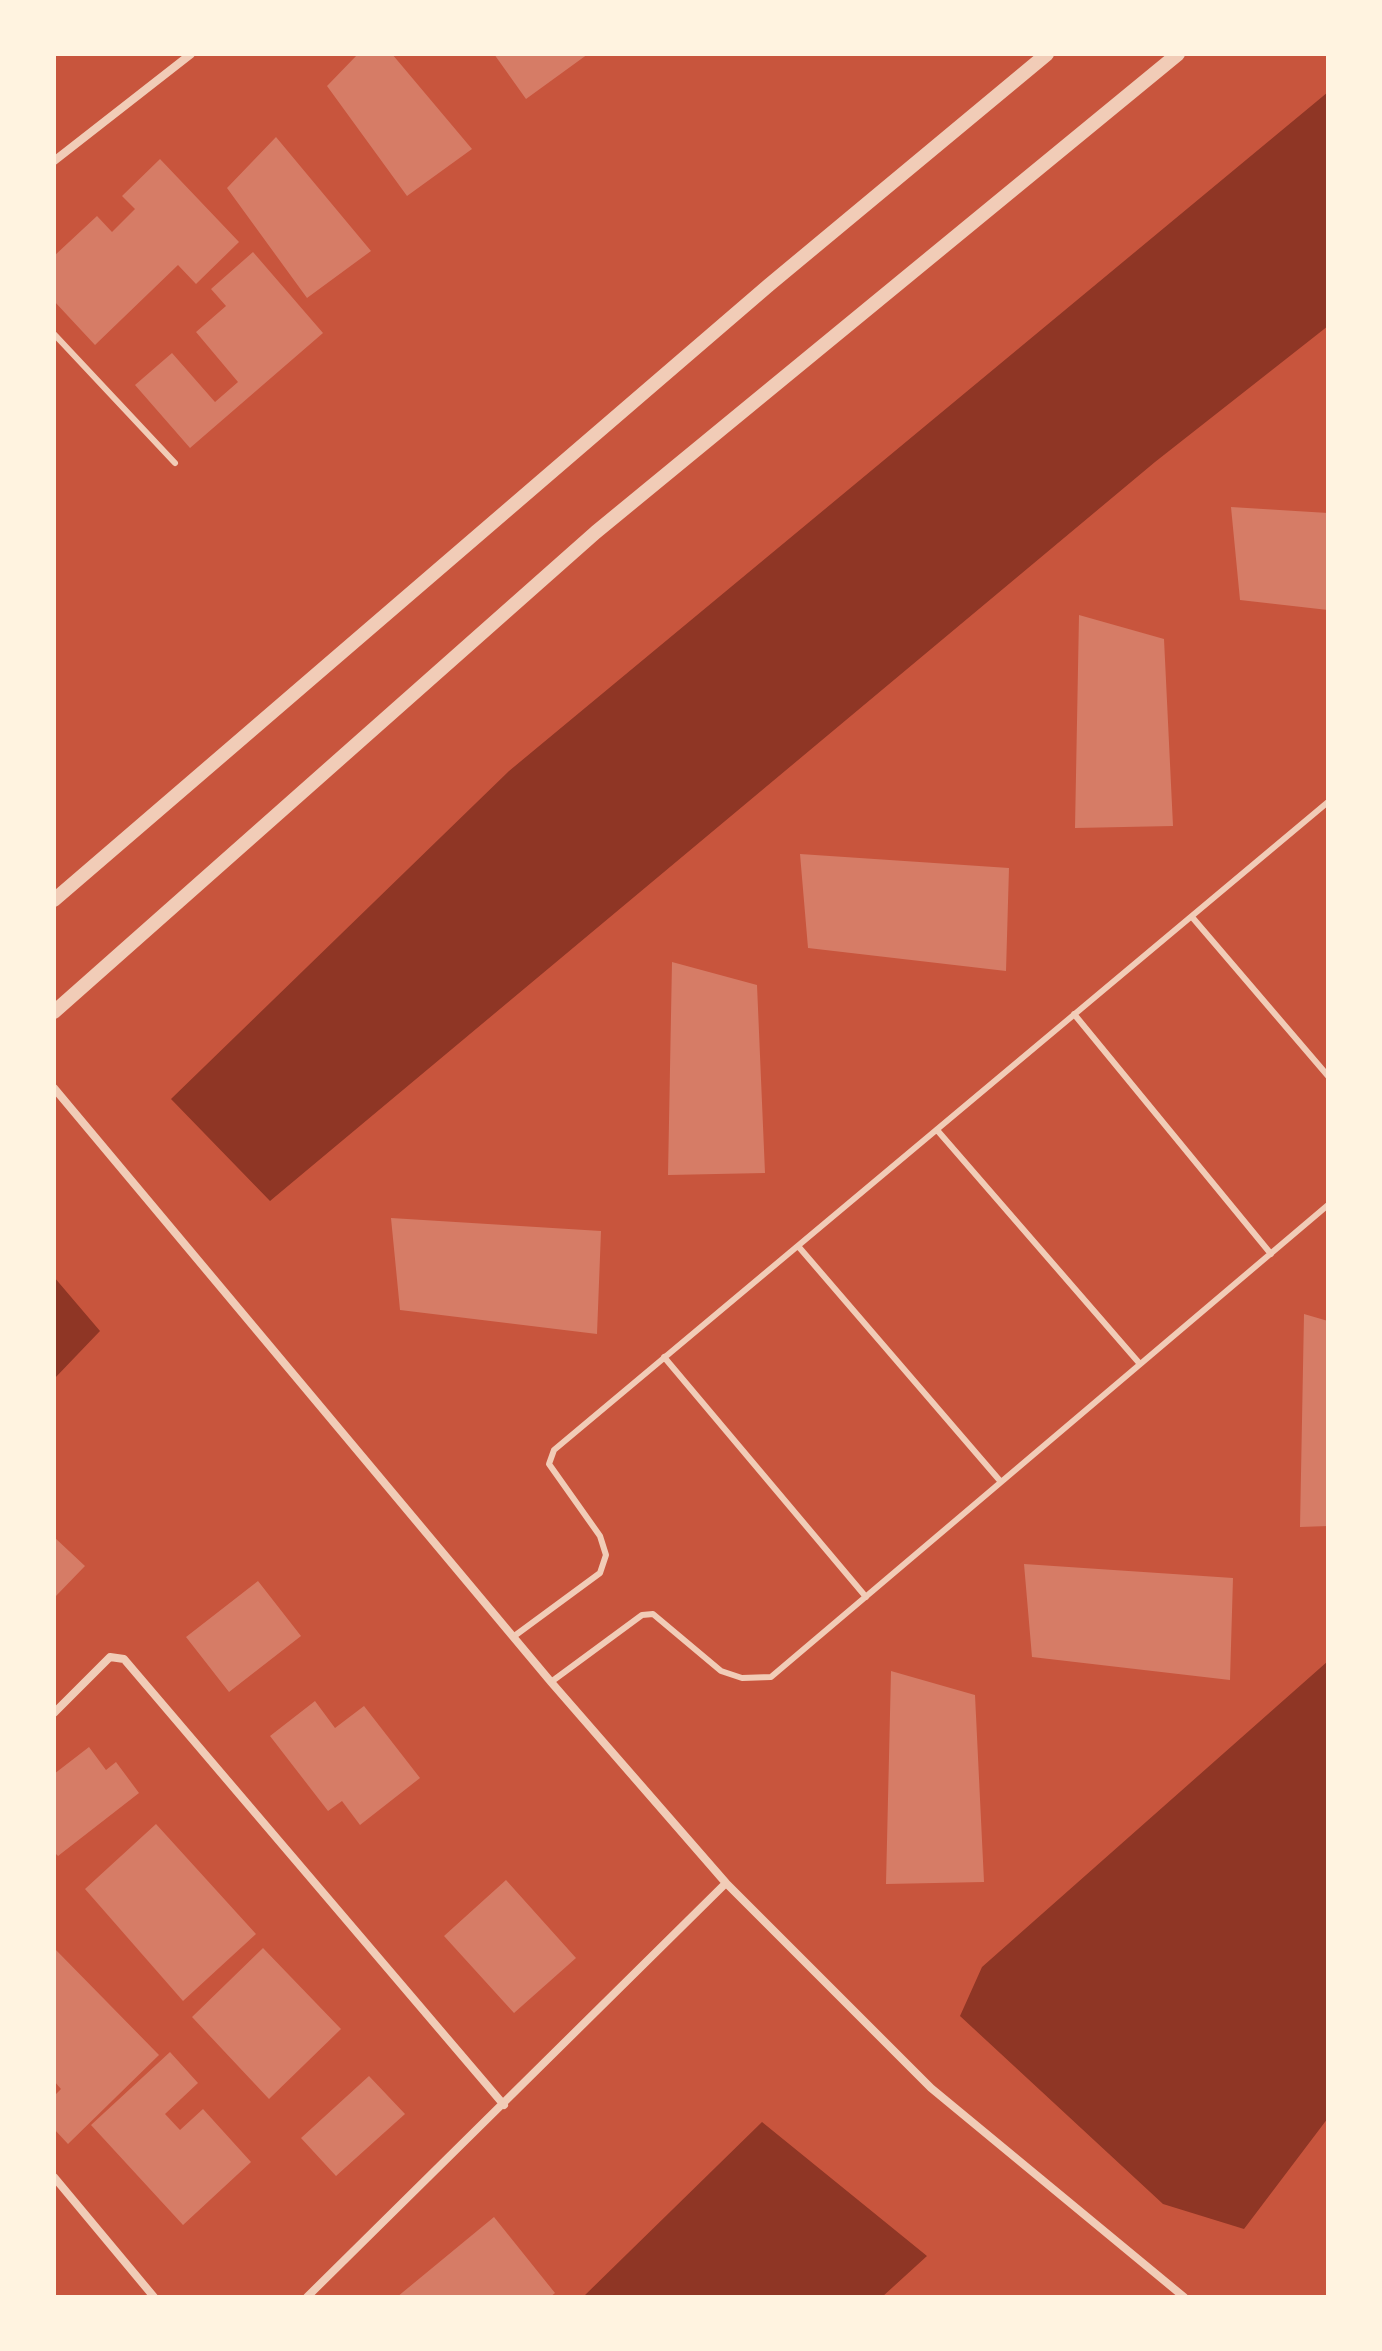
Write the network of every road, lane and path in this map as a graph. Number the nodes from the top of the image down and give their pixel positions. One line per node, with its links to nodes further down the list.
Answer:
1 (191, 54): 4 (street)
2 (1047, 54): 8 (street)
3 (1178, 54): 10 (street)
4 (54, 161)
5 (54, 334): 6 (lane)
6 (175, 463)
7 (1328, 803): 9 (lane)
8 (54, 900)
9 (1192, 917): 11 (lane); 12 (lane)
10 (54, 1012)
11 (1074, 1014): 14 (lane); 17 (lane)
12 (1328, 1076)
13 (54, 1088): 22 (street)
14 (937, 1130): 16 (lane); 19 (lane)
15 (1328, 1205): 17 (lane)
16 (798, 1246): 18 (lane); 20 (lane)
17 (1271, 1254): 19 (lane)
18 (664, 1357): 21 (lane); 22 (lane)
19 (1140, 1364): 20 (lane)
20 (1001, 1482): 21 (lane)
21 (866, 1597): 23 (lane)
22 (513, 1637): 23 (street)
23 (551, 1682): 25 (street)
24 (54, 1713): 26 (street)
25 (726, 1883): 26 (street); 30 (street)
26 (504, 2105): 29 (street)
27 (54, 2177): 28 (street)
28 (154, 2297)
29 (307, 2297)
30 (1184, 2297)

